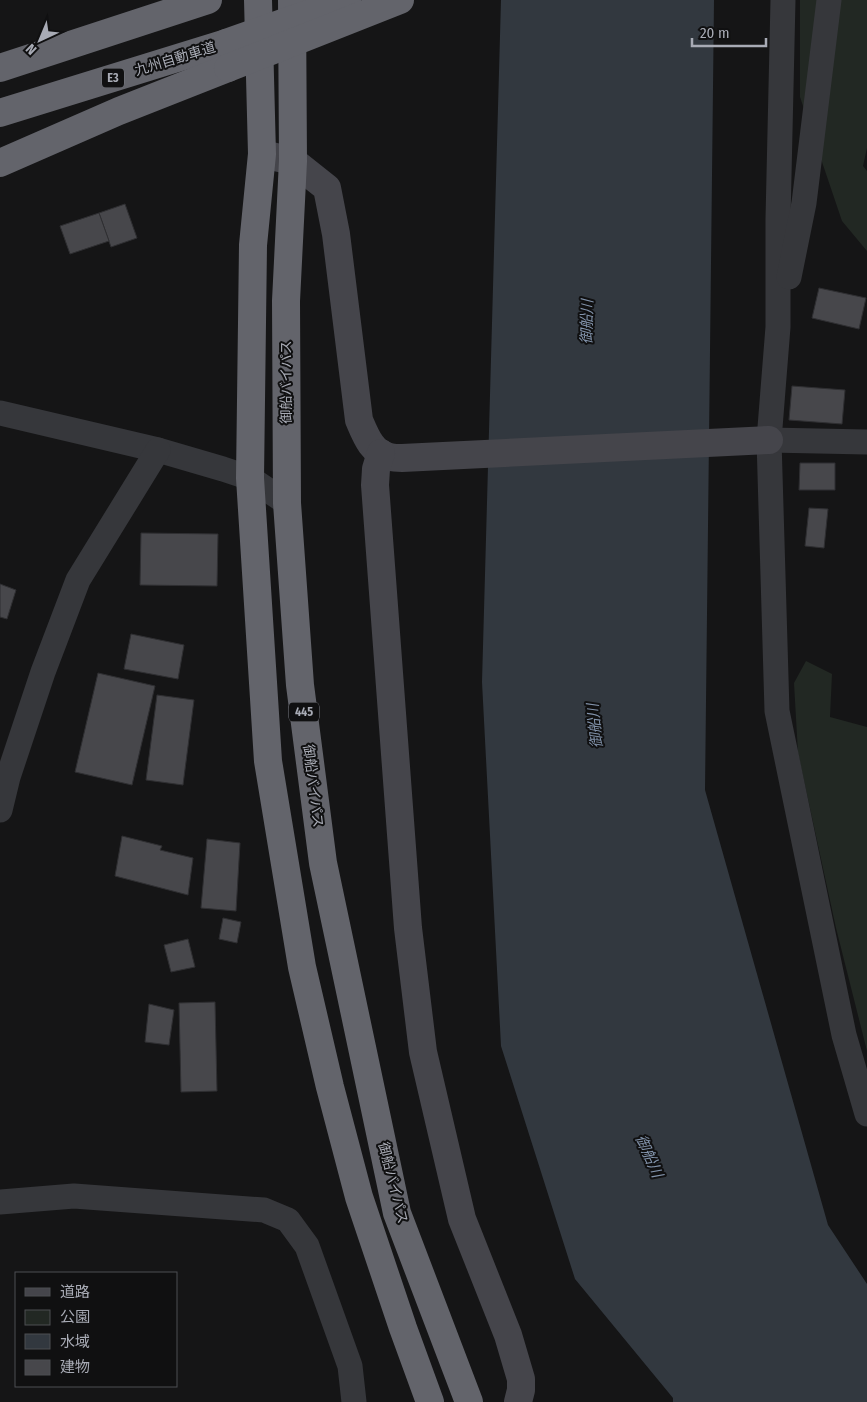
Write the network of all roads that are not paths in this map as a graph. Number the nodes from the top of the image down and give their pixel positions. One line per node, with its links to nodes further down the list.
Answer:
1 (208, 0): 9 (highway)
2 (258, 0): 11 (highway)
3 (292, 0): 12 (highway, 御船バイパス / 445)
4 (347, 0): 8 (highway, 九州自動車道 / E3, bridge)
5 (400, 0): 8 (highway, bridge)
6 (783, 0): 14 (street)
7 (830, 0): 14 (street)
8 (227, 56): 10 (highway, 九州自動車道 / E3); 13 (highway)
9 (0, 68)
10 (0, 113)
11 (262, 154): 12 (street); 20 (highway)
12 (292, 161): 19 (street); 21 (highway, 御船バイパス / 445)
13 (0, 163)
14 (778, 327): 16 (street)
15 (0, 413): 18 (street)
16 (769, 440): 17 (street); 19 (street); 23 (street)
17 (867, 442)
18 (158, 450): 20 (street); 22 (street)
19 (392, 455): 28 (street)
20 (250, 478): 21 (street); 26 (highway)
21 (287, 503): 27 (highway, 御船バイパス / 445)
22 (0, 810)
23 (867, 1114)
24 (0, 1202): 25 (street)
25 (354, 1402)
26 (430, 1402)
27 (469, 1402)
28 (518, 1402)

